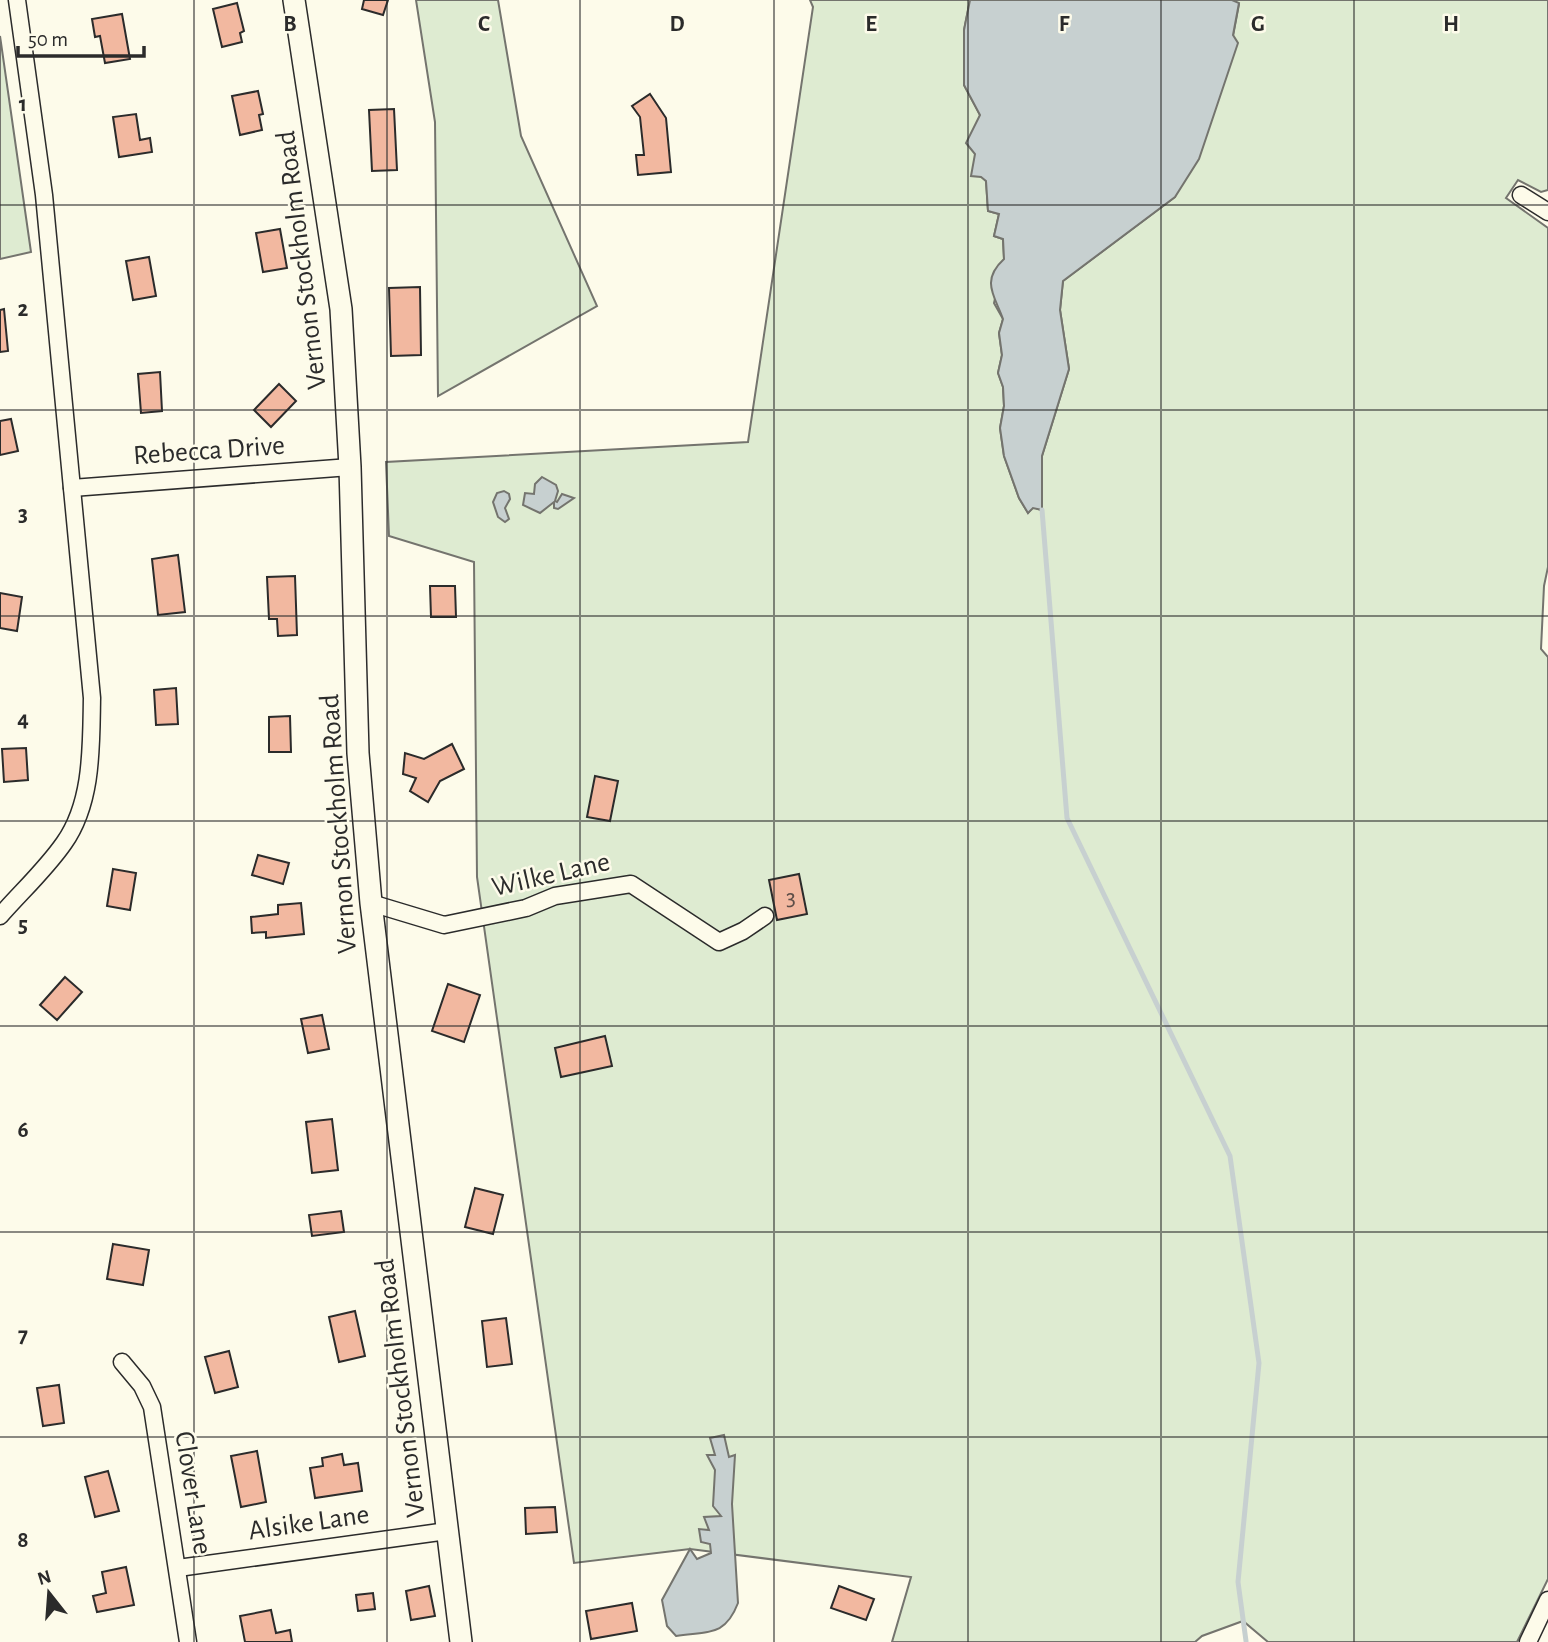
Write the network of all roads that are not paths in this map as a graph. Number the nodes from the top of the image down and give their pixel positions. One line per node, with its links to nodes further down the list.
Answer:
1 (17, 0): 6 (street)
2 (294, 0): 5 (main road, Vernon Stockholm Road)
3 (1521, 195): 4 (street)
4 (1548, 212)
5 (350, 467): 6 (street, Rebecca Drive); 7 (main road, Vernon Stockholm Road)
6 (72, 488): 8 (street)
7 (371, 902): 9 (street, Wilke Lane); 11 (main road, Vernon Stockholm Road)
8 (0, 916)
9 (765, 916)
10 (122, 1362): 12 (street, Clover Lane)
11 (447, 1531): 12 (street, Alsike Lane); 15 (main road, Vernon Stockholm Road)
12 (178, 1568): 14 (street, Clover Lane)
13 (1548, 1601): 16 (street)
14 (188, 1642)
15 (461, 1642)
16 (1528, 1642)

